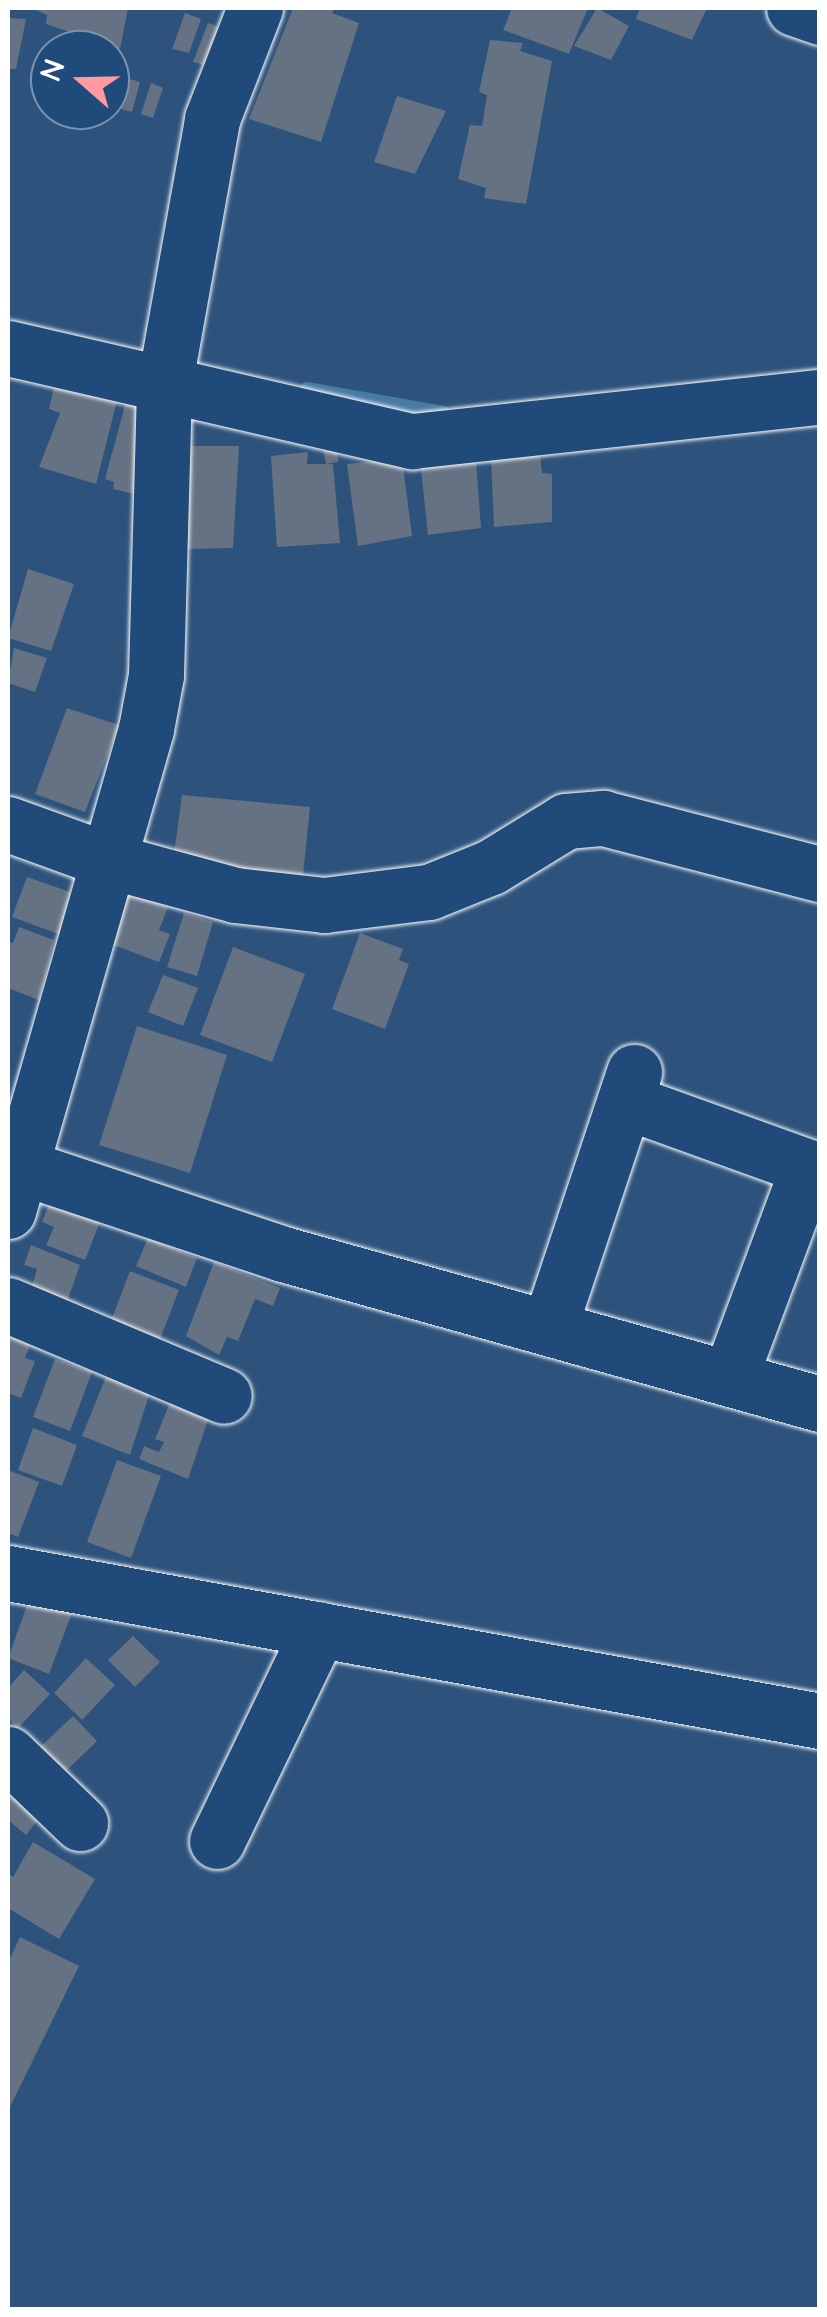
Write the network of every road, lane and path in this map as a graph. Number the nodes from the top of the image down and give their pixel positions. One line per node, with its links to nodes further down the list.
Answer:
1 (254, 8): 5 (street)
2 (794, 8): 3 (street)
3 (820, 17)
4 (8, 348): 5 (street)
5 (164, 386): 6 (street); 8 (street)
6 (820, 397)
7 (8, 824): 8 (street)
8 (110, 861): 9 (street); 10 (street)
9 (820, 874)
10 (16, 1190): 12 (street)
11 (8, 1305): 14 (street)
12 (549, 1328): 13 (street); 13 (street)
13 (730, 1378): 15 (street)
14 (224, 1396)
15 (820, 1404)
16 (8, 1572): 17 (street)
17 (319, 1629): 18 (street); 21 (street)
18 (820, 1721)
19 (8, 1754): 20 (street)
20 (80, 1823)
21 (218, 1841)

